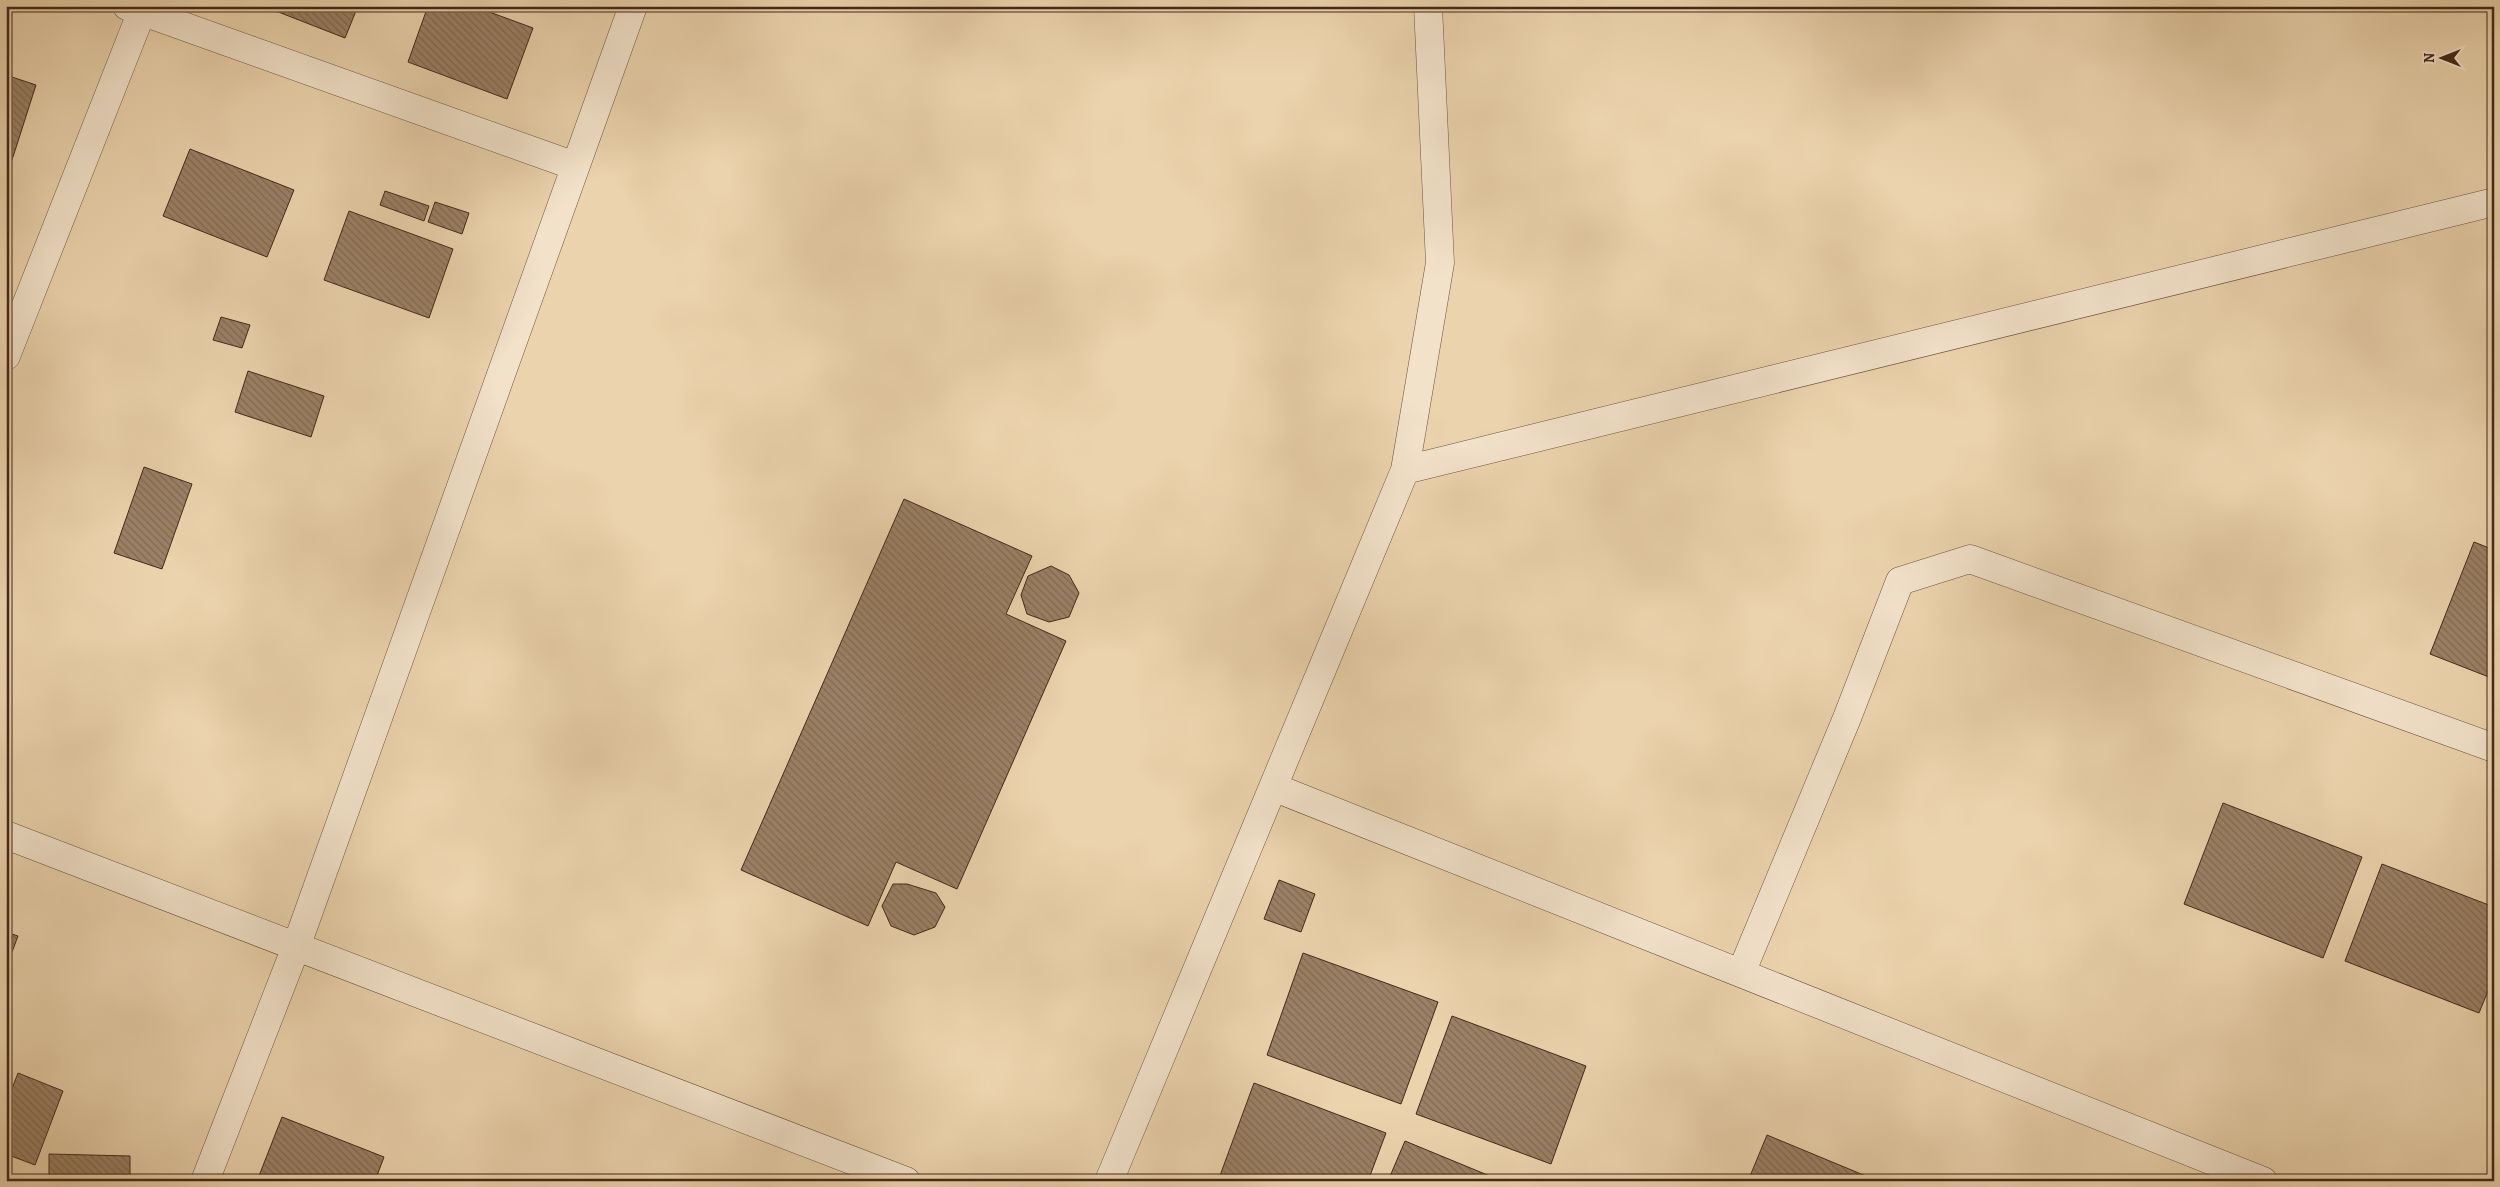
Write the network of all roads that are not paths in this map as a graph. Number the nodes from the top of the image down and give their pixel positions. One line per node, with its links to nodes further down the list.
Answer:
1 (633, 6): 4 (street)
2 (1428, 6): 7 (street)
3 (137, 8): 4 (street); 6 (street)
4 (576, 166): 11 (street)
5 (2494, 202): 7 (street)
6 (6, 356)
7 (1405, 470): 9 (street)
8 (2494, 748): 12 (street)
9 (1273, 787): 12 (street); 15 (street)
10 (6, 835): 11 (street)
11 (296, 947): 13 (street); 14 (street)
12 (1741, 973): 16 (street)
13 (205, 1181)
14 (906, 1181)
15 (1109, 1181)
16 (2263, 1181)

